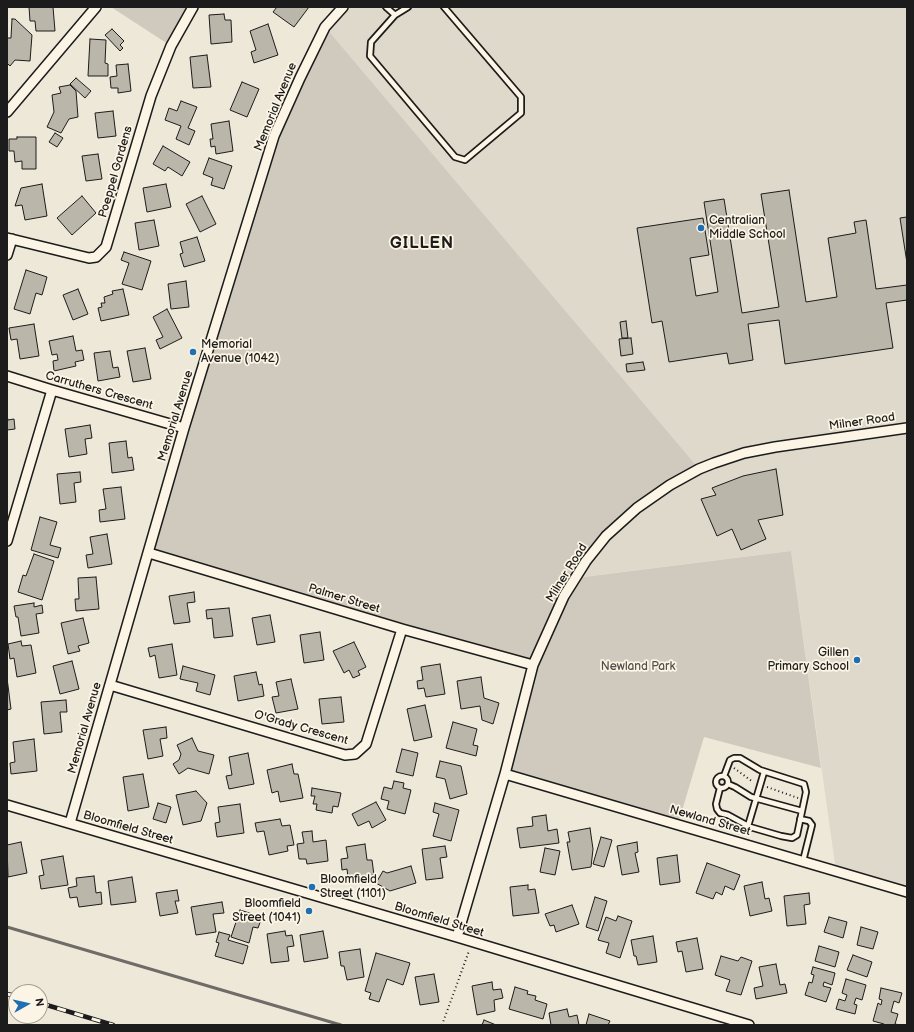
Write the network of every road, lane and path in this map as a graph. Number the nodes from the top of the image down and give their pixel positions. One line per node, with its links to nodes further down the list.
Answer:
1 (96, 7): 8 (street)
2 (193, 7): 9 (street, Poeppel Gardens)
3 (343, 7): 13 (street, Memorial Avenue)
4 (386, 7): 7 (lane)
5 (408, 7): 7 (lane)
6 (444, 7): 7 (lane)
7 (395, 15)
8 (7, 112)
9 (9, 239): 10 (street)
10 (7, 255)
11 (7, 376): 12 (street, Carruthers Crescent)
12 (52, 390): 13 (street, Carruthers Crescent); 15 (street)
13 (184, 428): 17 (street, Memorial Avenue)
14 (907, 428): 19 (street, Milner Road)
15 (10, 518): 16 (street)
16 (7, 540)
17 (149, 553): 18 (street, Palmer Street); 20 (street, Memorial Avenue)
18 (402, 628): 19 (street, Palmer Street); 20 (street, O'Grady Crescent)
19 (533, 665): 22 (street, Milner Road)
20 (110, 685): 30 (street, Memorial Avenue)
21 (764, 772): 23 (lane); 26 (lane); 28 (lane)
22 (505, 774): 32 (street, Newland Street); 34 (street, Milner Road)
23 (724, 776): 24 (lane); 25 (lane)
24 (728, 784): 25 (lane); 26 (lane)
25 (720, 788): 31 (lane)
26 (756, 798): 28 (lane); 31 (lane)
27 (7, 805): 30 (street, Bloomfield Street)
28 (802, 811): 29 (lane)
29 (800, 819): 31 (lane); 32 (lane)
30 (70, 823): 34 (street, Bloomfield Street)
31 (748, 826)
32 (803, 861): 33 (street, Newland Street)
33 (907, 892)
34 (457, 937): 35 (street, Bloomfield Street)
35 (472, 942): 36 (path); 37 (street, Bloomfield Street)
36 (442, 1025)
37 (749, 1025)

